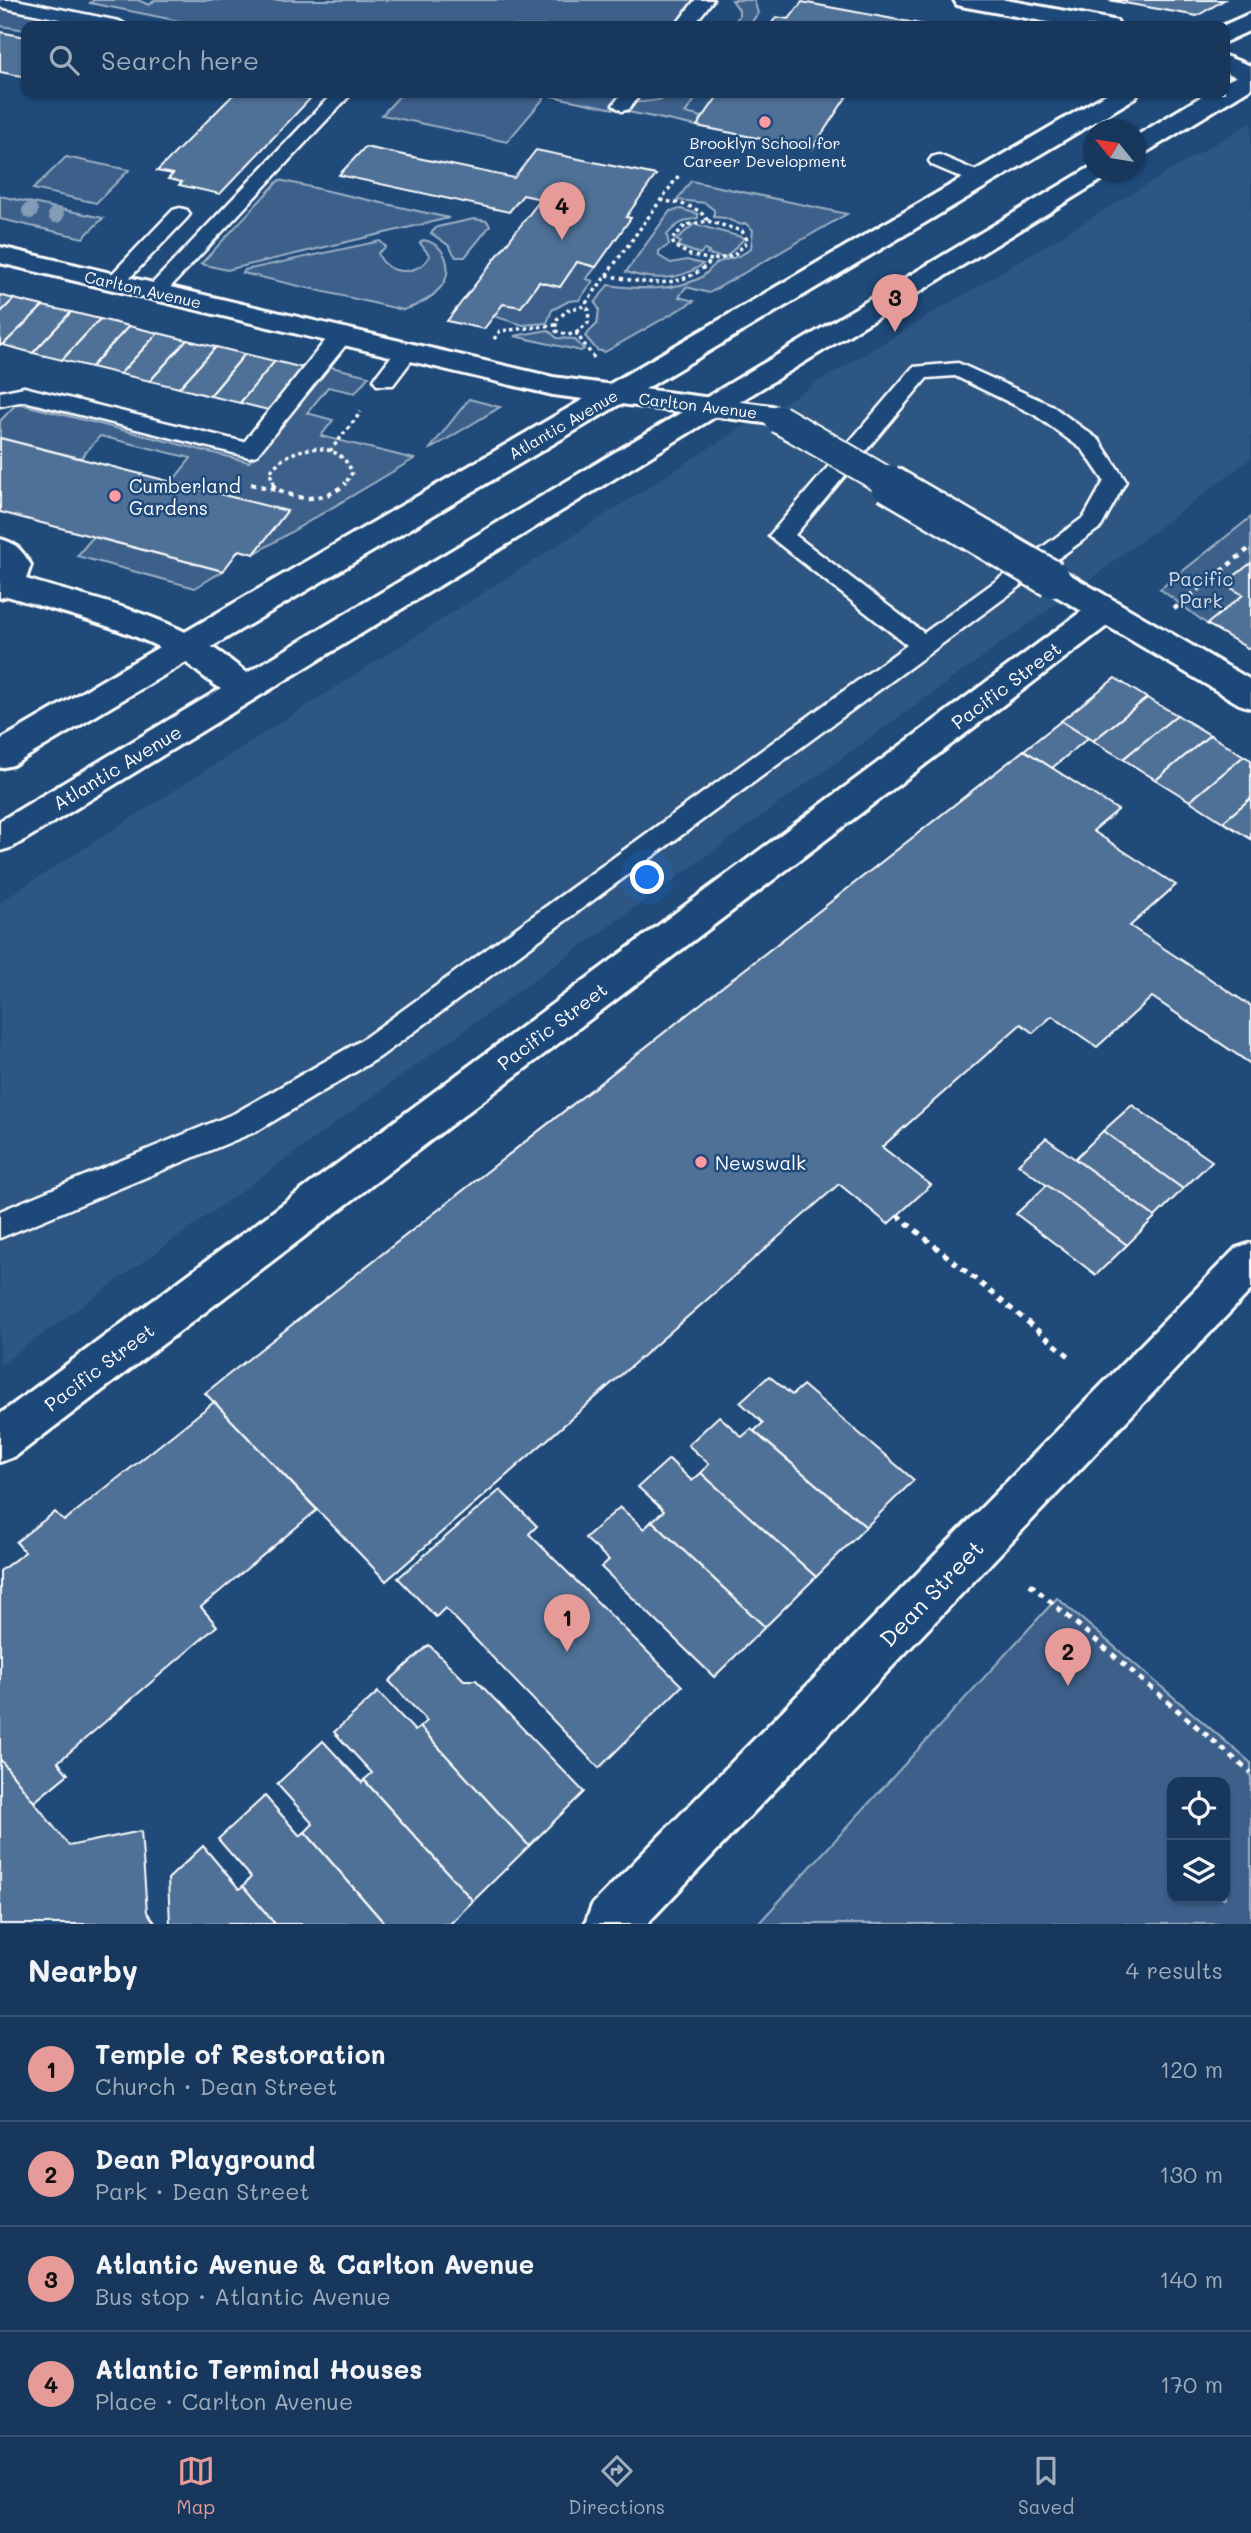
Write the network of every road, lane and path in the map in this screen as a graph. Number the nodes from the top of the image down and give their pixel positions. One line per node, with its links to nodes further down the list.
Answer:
1 (704, 0): 6 (lane)
2 (966, 0): 7 (street)
3 (0, 2): 5 (lane)
4 (1251, 20): 8 (street)
5 (94, 21)
6 (688, 21)
7 (1081, 21)
8 (1230, 32)
9 (1230, 66): 10 (street)
10 (1251, 76): 11 (street)
11 (1230, 89)
12 (338, 98): 27 (lane)
13 (1117, 98): 18 (street, Atlantic Avenue)
14 (1215, 98): 15 (street)
15 (1146, 141)
16 (939, 161): 18 (lane)
17 (679, 175): 20 (path)
18 (979, 179): 36 (street, Atlantic Avenue)
19 (1083, 180): 38 (street, Atlantic Avenue)
20 (661, 200): 22 (path); 25 (path)
21 (180, 214): 26 (lane)
22 (708, 221): 24 (path); 24 (path)
23 (0, 255): 26 (street, Carlton Avenue)
24 (712, 260): 25 (path)
25 (607, 275): 28 (path)
26 (115, 282): 27 (street, Carlton Avenue)
27 (155, 292): 31 (street, Carlton Avenue)
28 (584, 306): 29 (path); 30 (path)
29 (555, 325): 30 (path); 32 (path)
30 (576, 333): 34 (path)
31 (341, 336): 33 (street, Carlton Avenue); 37 (lane)
32 (493, 340)
33 (407, 351): 35 (lane); 36 (street, Carlton Avenue)
34 (594, 362)
35 (386, 380)
36 (612, 394): 38 (street, Carlton Avenue); 47 (street, Atlantic Avenue)
37 (0, 399)
38 (708, 406): 44 (street, Carlton Avenue, bridge); 48 (street, Atlantic Avenue)
39 (361, 412): 40 (path)
40 (330, 450): 40 (path)
41 (1251, 547): 45 (path)
42 (0, 549): 43 (street)
43 (4, 586): 47 (street)
44 (1105, 611): 49 (street, Carlton Avenue); 56 (street, Pacific Street)
45 (1168, 614)
46 (924, 645): 46 (lane); 53 (lane)
47 (186, 646): 48 (street); 50 (street, Atlantic Avenue)
48 (244, 689): 51 (street, Atlantic Avenue)
49 (1251, 696)
50 (0, 756)
51 (0, 838)
52 (897, 1216): 55 (path)
53 (0, 1225)
54 (1251, 1261): 59 (street, Dean Street)
55 (1069, 1356)
56 (0, 1441)
57 (1031, 1584): 58 (path)
58 (1251, 1773)
59 (611, 1924)

